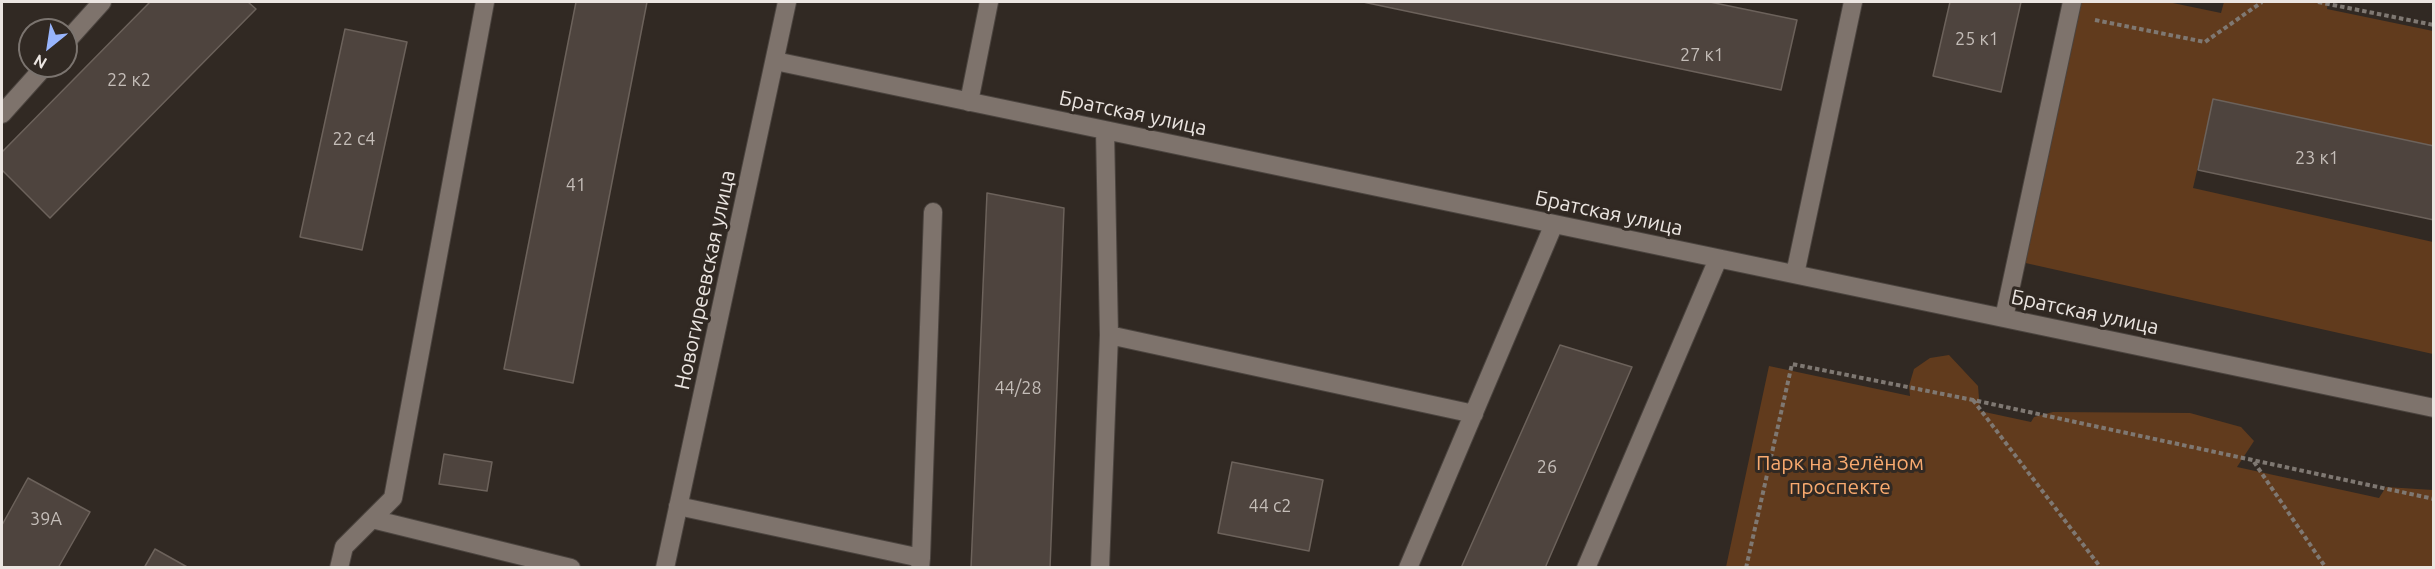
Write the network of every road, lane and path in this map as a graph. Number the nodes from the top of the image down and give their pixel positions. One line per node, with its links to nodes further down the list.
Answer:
1 (102, 2): 10 (street)
2 (485, 2): 28 (street)
3 (787, 2): 11 (street, Новогиреевская улица)
4 (989, 2): 13 (street)
5 (1853, 2): 19 (street)
6 (2262, 2): 8 (path)
7 (2318, 2): 9 (path)
8 (2070, 8): 20 (street)
9 (2433, 25)
10 (78, 29)
11 (775, 61): 13 (street, Братская улица); 27 (street, Новогиреевская улица)
12 (34, 78): 14 (street)
13 (969, 102): 15 (street, Братская улица)
14 (2, 114)
15 (1105, 130): 17 (street, Братская улица); 21 (street)
16 (933, 212): 29 (street)
17 (1554, 224): 18 (street, Братская улица); 24 (street)
18 (1718, 259): 19 (street, Братская улица); 35 (street)
19 (1796, 274): 20 (street, Братская улица)
20 (2004, 318): 23 (street, Братская улица)
21 (1109, 335): 24 (street); 33 (street)
22 (1973, 400): 25 (path); 36 (path); 37 (path)
23 (2433, 408)
24 (1474, 414): 34 (street)
25 (2254, 461): 26 (path); 38 (path)
26 (2433, 499)
27 (678, 507): 29 (street); 32 (street, Новогиреевская улица)
28 (372, 519): 30 (street); 31 (street)
29 (920, 563)
30 (339, 567)
31 (571, 567)
32 (665, 567)
33 (1100, 567)
34 (1408, 567)
35 (1586, 567)
36 (1746, 567)
37 (2101, 567)
38 (2325, 567)

